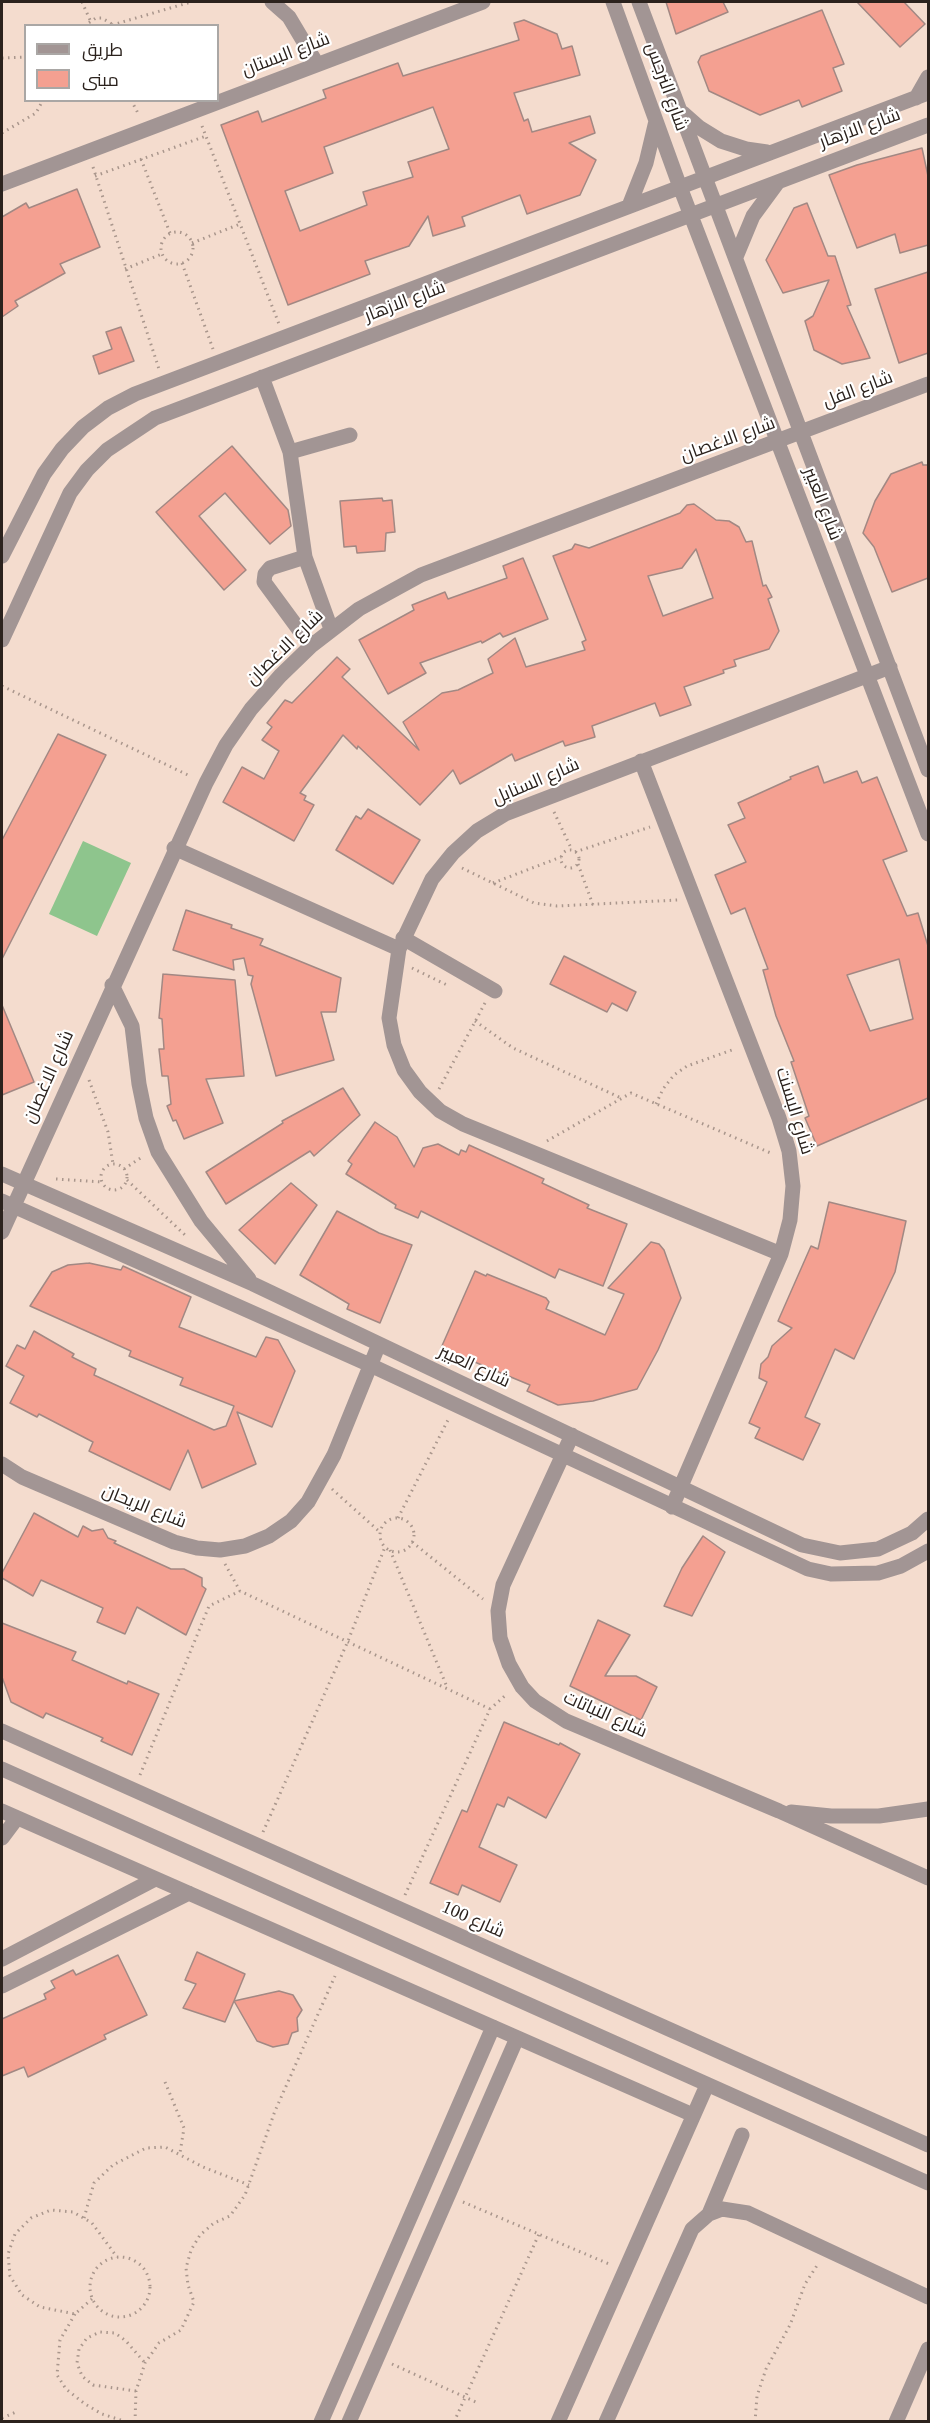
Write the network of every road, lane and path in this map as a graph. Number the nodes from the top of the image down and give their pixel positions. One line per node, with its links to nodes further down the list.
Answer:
1 (82, 2): 7 (path)
2 (191, 2): 10 (path)
3 (272, 2): 13 (street)
4 (483, 2): 13 (street, شارع البستان)
5 (613, 2): 21 (street, شارع النرجس)
6 (639, 2): 20 (street, شارع النرجس)
7 (90, 20): 8 (path); 9 (path)
8 (86, 24)
9 (111, 24)
10 (116, 24)
11 (24, 57): 12 (path)
12 (2, 58)
13 (317, 64): 16 (street, شارع البستان)
14 (928, 77): 15 (street)
15 (922, 95): 28 (street, شارع الازهار)
16 (219, 101)
17 (42, 102): 24 (path)
18 (217, 102): 19 (street, شارع البستان)
19 (196, 110): 25 (path); 27 (street, شارع البستان)
20 (681, 111): 28 (street); 31 (street, شارع النرجس)
21 (657, 118): 34 (street, شارع النرجس); 36 (street)
22 (928, 125): 23 (street, شارع الازهار)
23 (909, 132): 26 (street); 32 (street, شارع الازهار)
24 (2, 133)
25 (206, 135): 29 (path); 38 (path)
26 (928, 136)
27 (87, 151): 30 (path); 33 (street, شارع البستان)
28 (770, 153): 31 (street, شارع الازهار)
29 (141, 159): 30 (path); 39 (path)
30 (95, 176): 44 (path)
31 (706, 177): 34 (street, شارع الازهار); 35 (street, شارع العبير)
32 (780, 180): 35 (street, شارع الازهار); 42 (street)
33 (2, 184)
34 (680, 187): 36 (street, شارع الازهار); 37 (street, شارع العبير)
35 (716, 204): 37 (street, شارع الازهار); 42 (street, شارع العبير)
36 (629, 206): 45 (street, شارع الازهار)
37 (690, 214): 47 (street, شارع الازهار); 52 (street, شارع العبير)
38 (240, 224): 40 (path); 45 (path)
39 (170, 233): 40 (path); 41 (path)
40 (192, 243): 43 (path)
41 (162, 255): 43 (path); 44 (path)
42 (736, 257): 50 (street, شارع العبير)
43 (182, 263): 46 (path)
44 (125, 269): 48 (path)
45 (284, 337): 46 (street, شارع الازهار)
46 (218, 362): 48 (street, شارع الازهار)
47 (262, 377): 53 (street); 57 (street, شارع الازهار)
48 (163, 383): 54 (street, شارع الازهار)
49 (928, 384): 50 (street, شارع الفل)
50 (802, 433): 52 (street, شارع الاغصان); 59 (street, شارع العبير)
51 (350, 435): 53 (street)
52 (778, 442): 56 (street, شارع الاغصان); 60 (street, شارع العبير)
53 (290, 452): 55 (street)
54 (2, 556)
55 (305, 557): 56 (street); 58 (street)
56 (331, 629): 58 (street, شارع الاغصان)
57 (2, 640)
58 (311, 646): 64 (street, شارع الاغصان)
59 (890, 667): 60 (street, شارع السنابل); 63 (street, شارع العبير)
60 (867, 676): 62 (street, شارع السنابل); 67 (street, شارع العبير)
61 (2, 686): 64 (path)
62 (641, 761): 65 (street, شارع السنابل); 66 (street, شارع البسنت)
63 (928, 768)
64 (206, 783): 68 (street, شارع الاغصان)
65 (547, 797): 69 (path); 71 (street, شارع السنابل)
66 (664, 822): 69 (path); 74 (street, شارع البسنت)
67 (928, 834)
68 (174, 848): 76 (street); 77 (street, شارع الاغصان)
69 (573, 851): 70 (path); 72 (path)
70 (561, 857): 72 (path); 73 (path)
71 (447, 861): 73 (path); 76 (street, شارع السنابل)
72 (578, 863): 75 (path)
73 (493, 883): 75 (path)
74 (694, 900): 75 (path); 89 (street, شارع البسنت)
75 (593, 904)
76 (399, 949): 78 (path); 79 (street); 85 (street, شارع السنابل)
77 (112, 985): 83 (street, شارع الاغصان); 87 (street)
78 (456, 989)
79 (495, 991)
80 (475, 998): 81 (path)
81 (475, 1021): 84 (path); 85 (path)
82 (730, 1051): 86 (path)
83 (78, 1060): 90 (path); 93 (street, شارع الاغصان)
84 (621, 1098): 86 (path); 88 (path)
85 (431, 1103): 88 (street, شارع السنابل)
86 (656, 1104): 89 (path)
87 (157, 1147): 91 (path); 100 (street)
88 (530, 1151): 99 (street, شارع السنابل)
89 (790, 1162): 99 (street, شارع البسنت)
90 (113, 1164): 91 (path); 95 (path)
91 (124, 1169): 94 (path)
92 (2, 1174): 93 (street, شارع العبير)
93 (24, 1180): 95 (path); 96 (street); 100 (street, شارع العبير)
94 (127, 1180): 95 (path); 98 (path)
95 (102, 1182)
96 (7, 1204): 97 (street); 102 (street)
97 (2, 1232)
98 (189, 1239)
99 (781, 1254): 108 (street, شارع البسنت)
100 (253, 1284): 101 (street, شارع العبير)
101 (379, 1344): 102 (street, شارع الريحان); 104 (street, شارع العبير)
102 (370, 1365): 103 (street); 107 (street, شارع الريحان)
103 (456, 1405): 105 (street); 110 (path)
104 (572, 1435): 105 (street, شارع النباتات); 108 (street, شارع العبير)
105 (562, 1455): 109 (street); 119 (street, شارع النباتات)
106 (2, 1464): 107 (street, شارع الريحان)
107 (321, 1480): 112 (path)
108 (681, 1487): 109 (street, شارع البسنت); 111 (street, شارع العبير)
109 (672, 1507): 116 (street)
110 (398, 1518): 112 (path); 113 (path)
111 (928, 1519)
112 (380, 1532): 114 (path)
113 (412, 1542): 115 (path); 119 (path)
114 (385, 1547): 115 (path); 120 (path)
115 (390, 1550): 122 (path)
116 (928, 1551)
117 (230, 1577): 118 (path)
118 (240, 1591): 120 (path); 126 (path)
119 (498, 1611): 121 (street, شارع النباتات)
120 (348, 1641): 122 (path); 132 (path)
121 (522, 1687): 123 (path); 129 (street, شارع النباتات)
122 (447, 1688): 123 (path)
123 (490, 1708): 136 (path)
124 (2, 1731): 126 (street, شارع 100)
125 (2, 1769): 143 (street)
126 (134, 1790): 132 (street, شارع 100)
127 (928, 1809): 129 (street)
128 (2, 1811): 130 (street)
129 (779, 1811): 133 (street, شارع النباتات)
130 (17, 1818): 131 (street); 134 (street)
131 (2, 1838)
132 (258, 1844): 136 (street, شارع 100)
133 (928, 1878)
134 (155, 1879): 135 (street); 137 (street)
135 (189, 1893): 138 (street); 139 (street)
136 (399, 1908): 146 (street, شارع 100)
137 (2, 1959)
138 (342, 1961): 140 (street); 149 (path)
139 (2, 1986)
140 (493, 2027): 141 (street); 160 (street)
141 (517, 2038): 144 (street); 150 (street)
142 (165, 2082): 147 (path)
143 (707, 2085): 144 (street); 148 (street)
144 (693, 2115): 156 (street)
145 (742, 2135): 151 (street)
146 (928, 2145)
147 (180, 2153): 149 (path); 152 (path)
148 (928, 2183)
149 (249, 2185): 164 (path)
150 (448, 2195): 153 (path); 161 (street)
151 (709, 2214): 154 (street); 176 (street)
152 (84, 2217): 155 (path); 159 (path)
153 (539, 2234): 156 (path); 166 (path)
154 (827, 2250): 157 (street); 177 (path)
155 (117, 2257): 158 (path); 158 (path)
156 (624, 2271): 175 (street)
157 (928, 2297)
158 (92, 2299): 159 (path)
159 (75, 2314): 170 (path)
160 (366, 2318): 161 (street); 172 (street)
161 (389, 2328): 163 (street)
162 (928, 2349): 178 (street)
163 (376, 2357): 166 (path); 173 (street)
164 (145, 2363): 165 (path); 165 (path)
165 (136, 2391): 171 (path)
166 (465, 2397): 167 (path); 174 (path)
167 (478, 2403)
168 (16, 2412): 169 (path)
169 (2, 2418)
170 (128, 2421)
171 (135, 2421)
172 (321, 2421)
173 (349, 2421)
174 (454, 2421)
175 (558, 2421)
176 (606, 2421)
177 (755, 2421)
178 (896, 2421)

